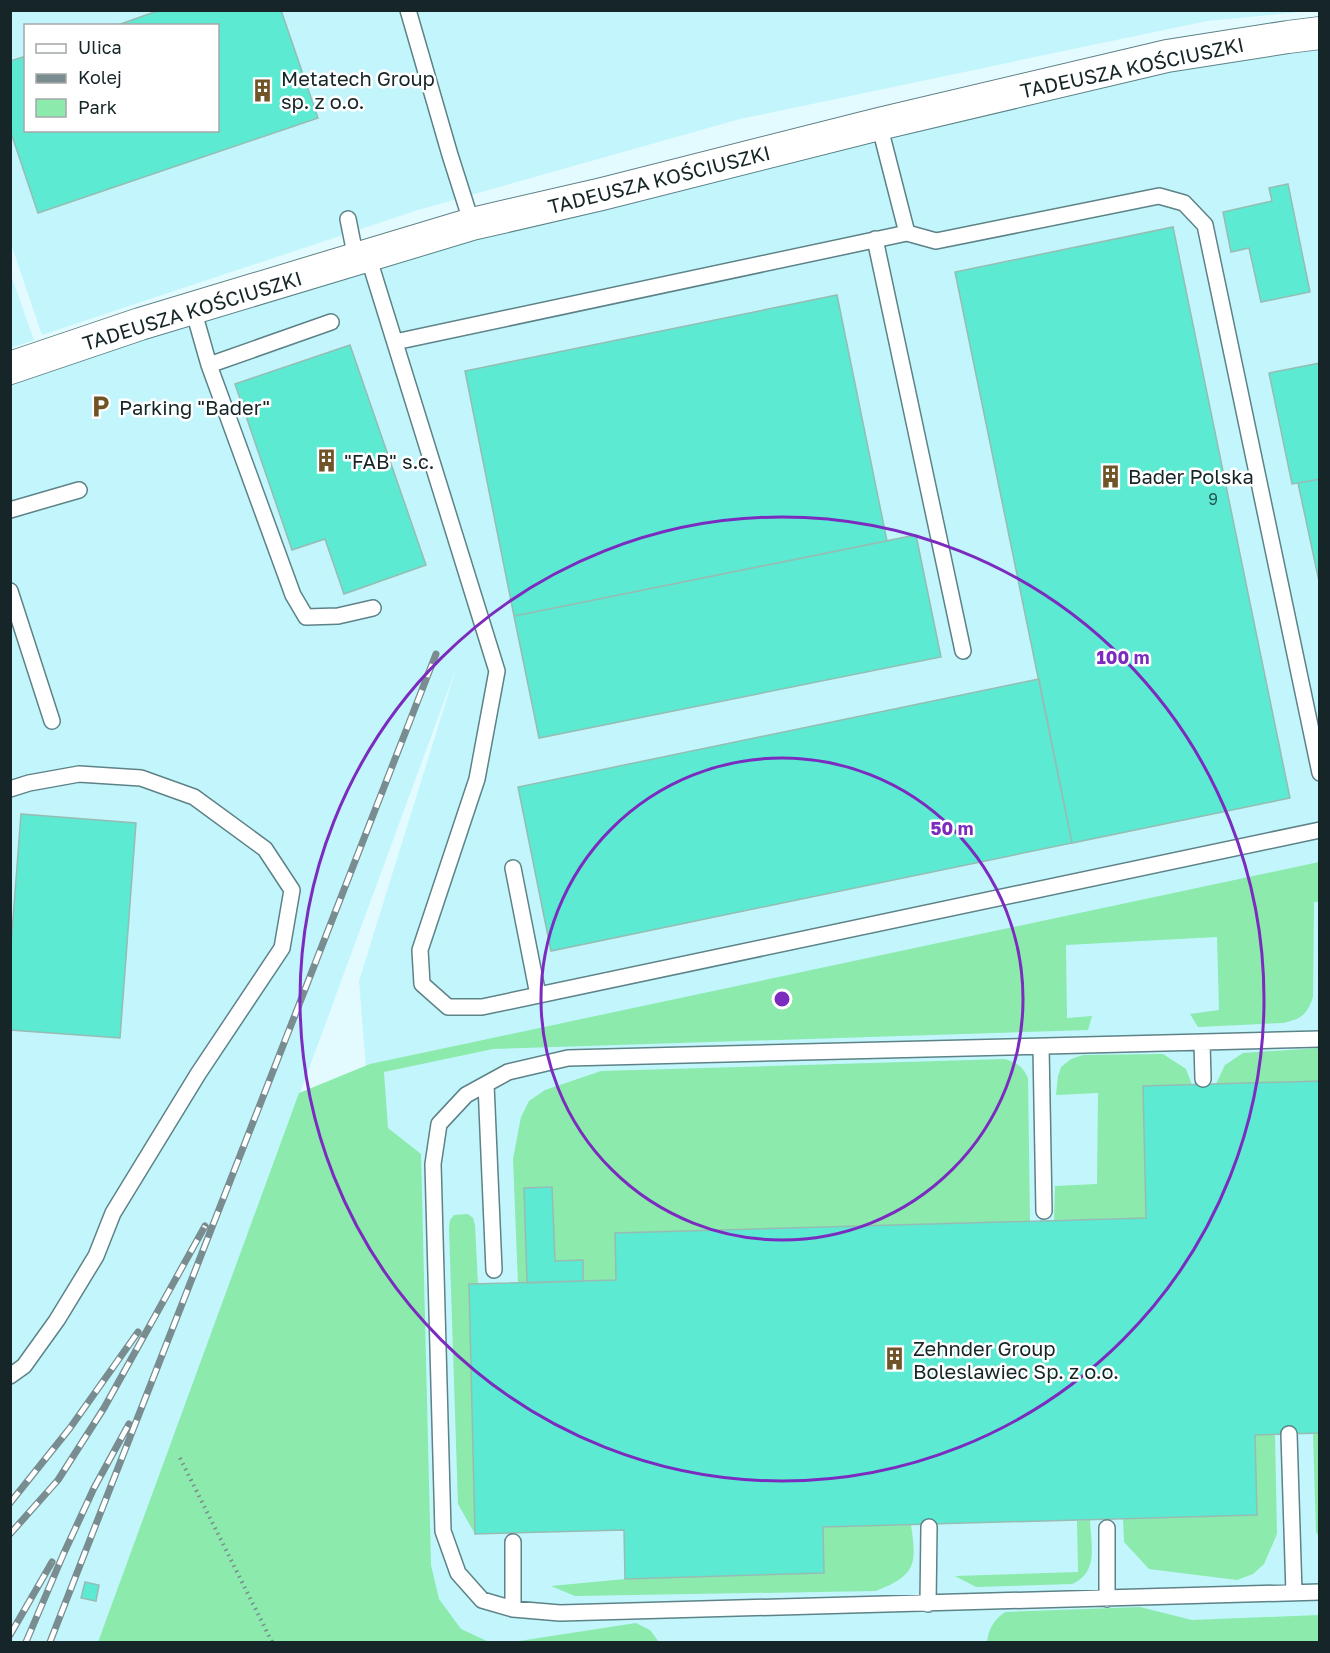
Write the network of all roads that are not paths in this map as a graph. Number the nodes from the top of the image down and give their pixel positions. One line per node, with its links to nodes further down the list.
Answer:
1 (408, 10): 5 (lane)
2 (1320, 33): 3 (street, TADEUSZA KOŚCIUSZKI)
3 (879, 124): 5 (street, TADEUSZA KOŚCIUSZKI); 6 (lane)
4 (348, 219): 8 (lane)
5 (471, 224): 8 (street, TADEUSZA KOŚCIUSZKI)
6 (907, 233): 7 (lane); 20 (lane)
7 (874, 239): 11 (lane); 18 (lane)
8 (362, 258): 9 (street, TADEUSZA KOŚCIUSZKI); 11 (lane)
9 (193, 309): 12 (lane); 13 (street, TADEUSZA KOŚCIUSZKI)
10 (331, 322): 12 (lane)
11 (395, 342): 24 (lane)
12 (209, 365): 17 (lane)
13 (10, 368)
14 (79, 490): 15 (lane)
15 (10, 510)
16 (11, 597): 19 (lane)
17 (373, 608)
18 (963, 651)
19 (52, 721)
20 (1320, 773)
21 (10, 789): 32 (lane)
22 (1320, 830): 24 (lane)
23 (513, 868): 24 (lane)
24 (538, 995)
25 (1320, 1040): 26 (lane)
26 (1203, 1043): 27 (lane); 28 (lane)
27 (1041, 1047): 29 (lane); 30 (lane)
28 (1203, 1079)
29 (486, 1084): 31 (lane); 41 (lane)
30 (1044, 1211)
31 (494, 1270)
32 (10, 1376)
33 (1289, 1434): 38 (lane)
34 (929, 1527): 40 (lane)
35 (1107, 1528): 39 (lane)
36 (513, 1542): 41 (lane)
37 (1320, 1592): 38 (lane)
38 (1294, 1593): 39 (lane)
39 (1107, 1599): 40 (lane)
40 (928, 1604): 41 (lane)
41 (513, 1609)

